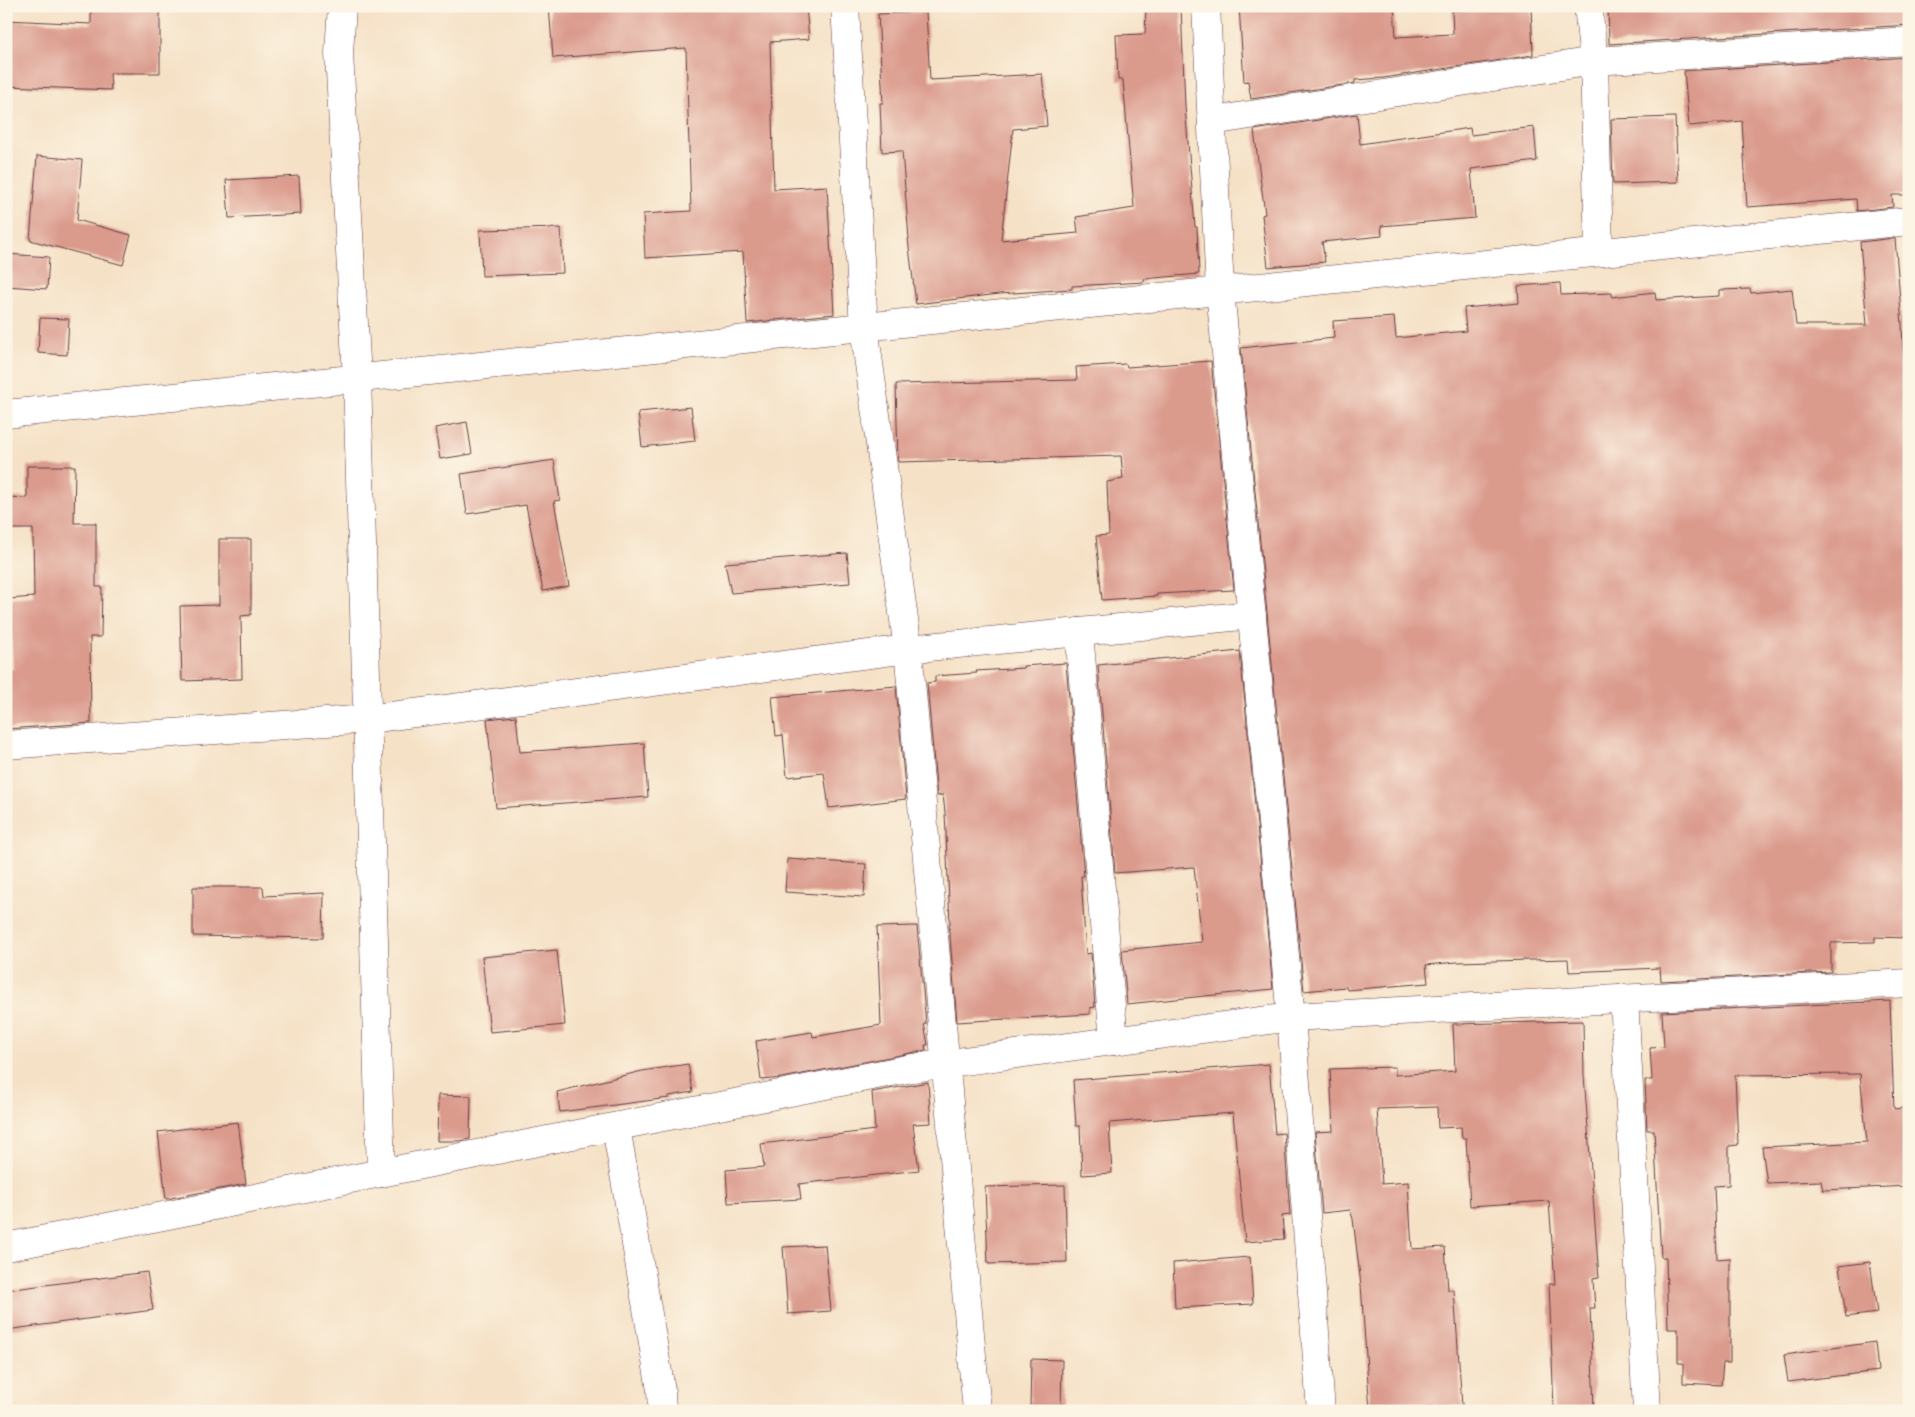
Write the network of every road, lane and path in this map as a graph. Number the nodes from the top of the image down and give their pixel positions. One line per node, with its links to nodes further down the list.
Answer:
1 (342, 6): 12 (street)
2 (845, 6): 11 (street)
3 (1206, 6): 7 (street)
4 (1588, 6): 6 (street)
5 (1909, 41): 6 (street)
6 (1594, 61): 7 (street); 9 (street)
7 (1212, 121): 10 (street)
8 (1909, 221): 9 (street)
9 (1599, 252): 10 (street)
10 (1220, 291): 11 (street); 14 (street)
11 (864, 326): 12 (street); 16 (street)
12 (357, 378): 13 (street); 17 (street)
13 (6, 414)
14 (1252, 615): 15 (street); 21 (street)
15 (1079, 632): 16 (street); 22 (street)
16 (908, 649): 17 (street); 23 (street)
17 (368, 719): 18 (street); 25 (street)
18 (6, 745)
19 (1909, 983): 20 (street)
20 (1624, 998): 21 (street); 30 (street)
21 (1291, 1017): 22 (street); 29 (street)
22 (1114, 1041): 23 (street)
23 (946, 1064): 24 (street); 28 (street)
24 (616, 1127): 25 (street); 27 (street)
25 (381, 1173): 26 (street)
26 (6, 1247)
27 (662, 1411)
28 (977, 1411)
29 (1321, 1411)
30 (1647, 1411)

